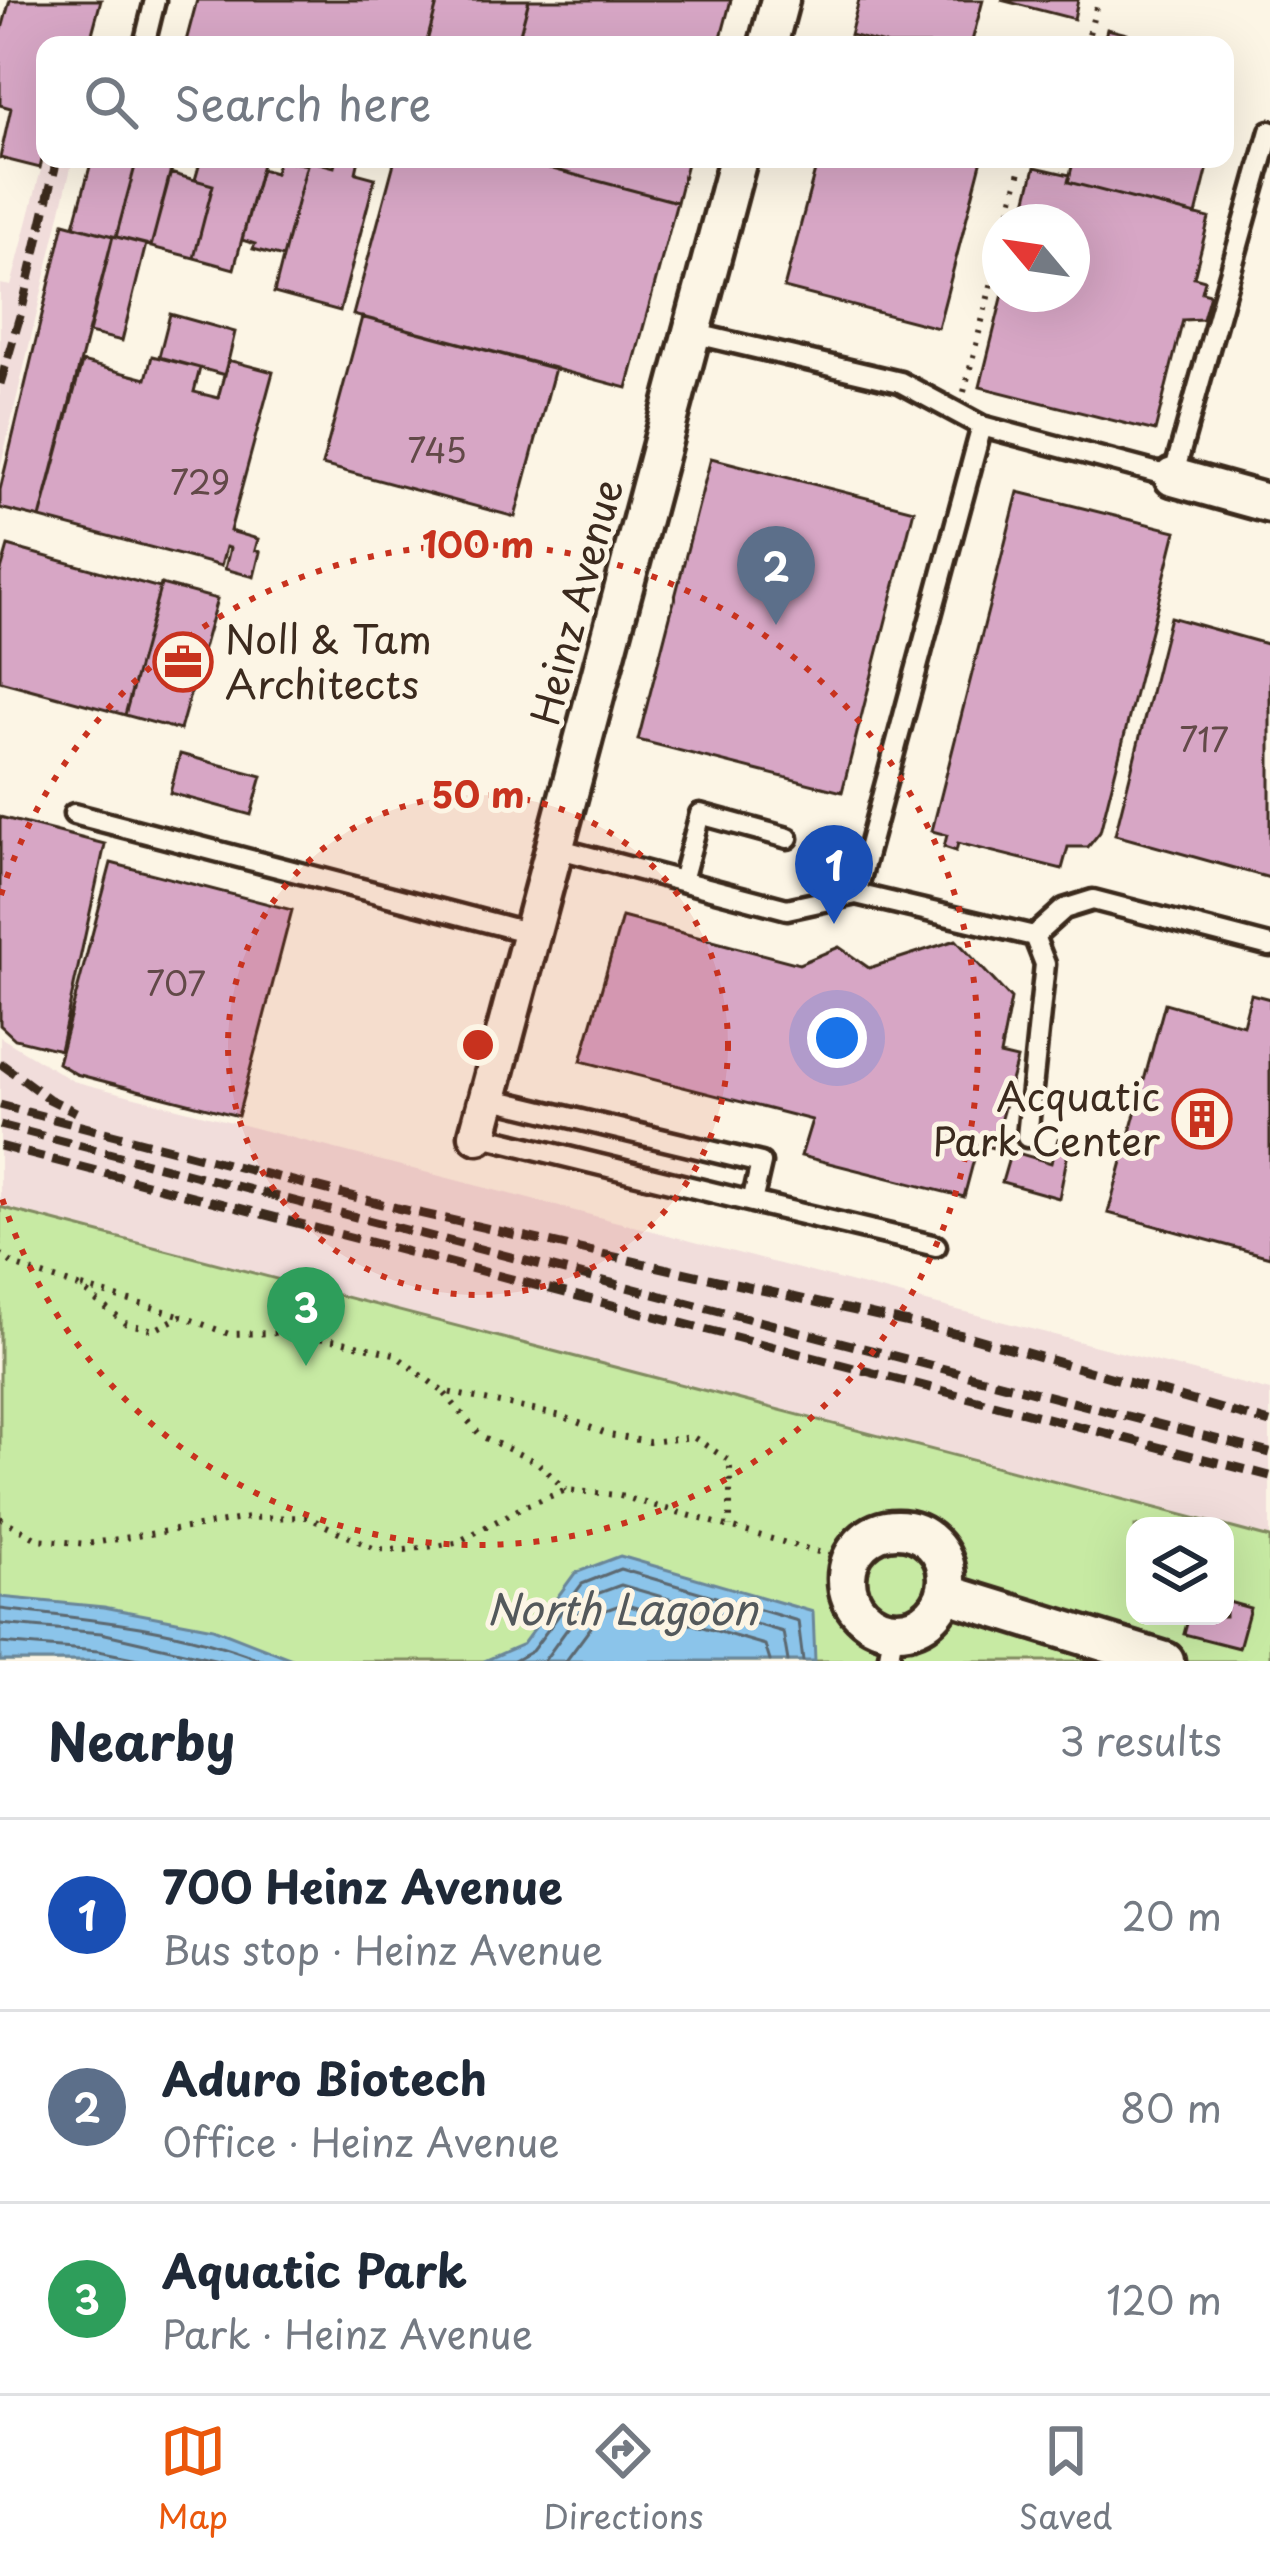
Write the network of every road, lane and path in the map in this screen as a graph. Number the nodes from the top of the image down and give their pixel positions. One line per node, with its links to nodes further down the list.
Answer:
1 (155, 0): 4 (lane)
2 (780, 0): 5 (street)
3 (1098, 0): 6 (path)
4 (146, 36)
5 (770, 36)
6 (1088, 36)
7 (1270, 131): 15 (lane)
8 (736, 168): 12 (street, Heinz Avenue)
9 (1021, 168): 10 (path)
10 (1012, 204)
11 (984, 312): 13 (path)
12 (692, 333): 13 (lane); 19 (street, Heinz Avenue)
13 (959, 413): 14 (lane)
14 (982, 426): 15 (lane); 21 (lane)
15 (1173, 477): 16 (street)
16 (1270, 504)
17 (74, 814): 22 (lane)
18 (788, 838): 20 (lane)
19 (556, 848): 20 (lane); 22 (street, Heinz Avenue)
20 (682, 881): 21 (lane)
21 (856, 893): 23 (lane)
22 (534, 934): 25 (street, Heinz Avenue)
23 (1034, 936): 24 (lane); 27 (lane)
24 (1270, 946)
25 (490, 1097): 26 (street, Heinz Avenue); 28 (lane)
26 (478, 1135): 28 (lane)
27 (1027, 1137)
28 (752, 1202): 29 (lane)
29 (936, 1246)
30 (0, 1254): 31 (path)
31 (79, 1286): 32 (path); 32 (path)
32 (182, 1316): 33 (path)
33 (442, 1391): 34 (path); 36 (path)
34 (566, 1490): 35 (path); 36 (path)
35 (0, 1518)
36 (730, 1527): 37 (path)
37 (850, 1561): 38 (street); 39 (street)
38 (945, 1594): 39 (street); 40 (street)
39 (891, 1645)
40 (1165, 1661)

